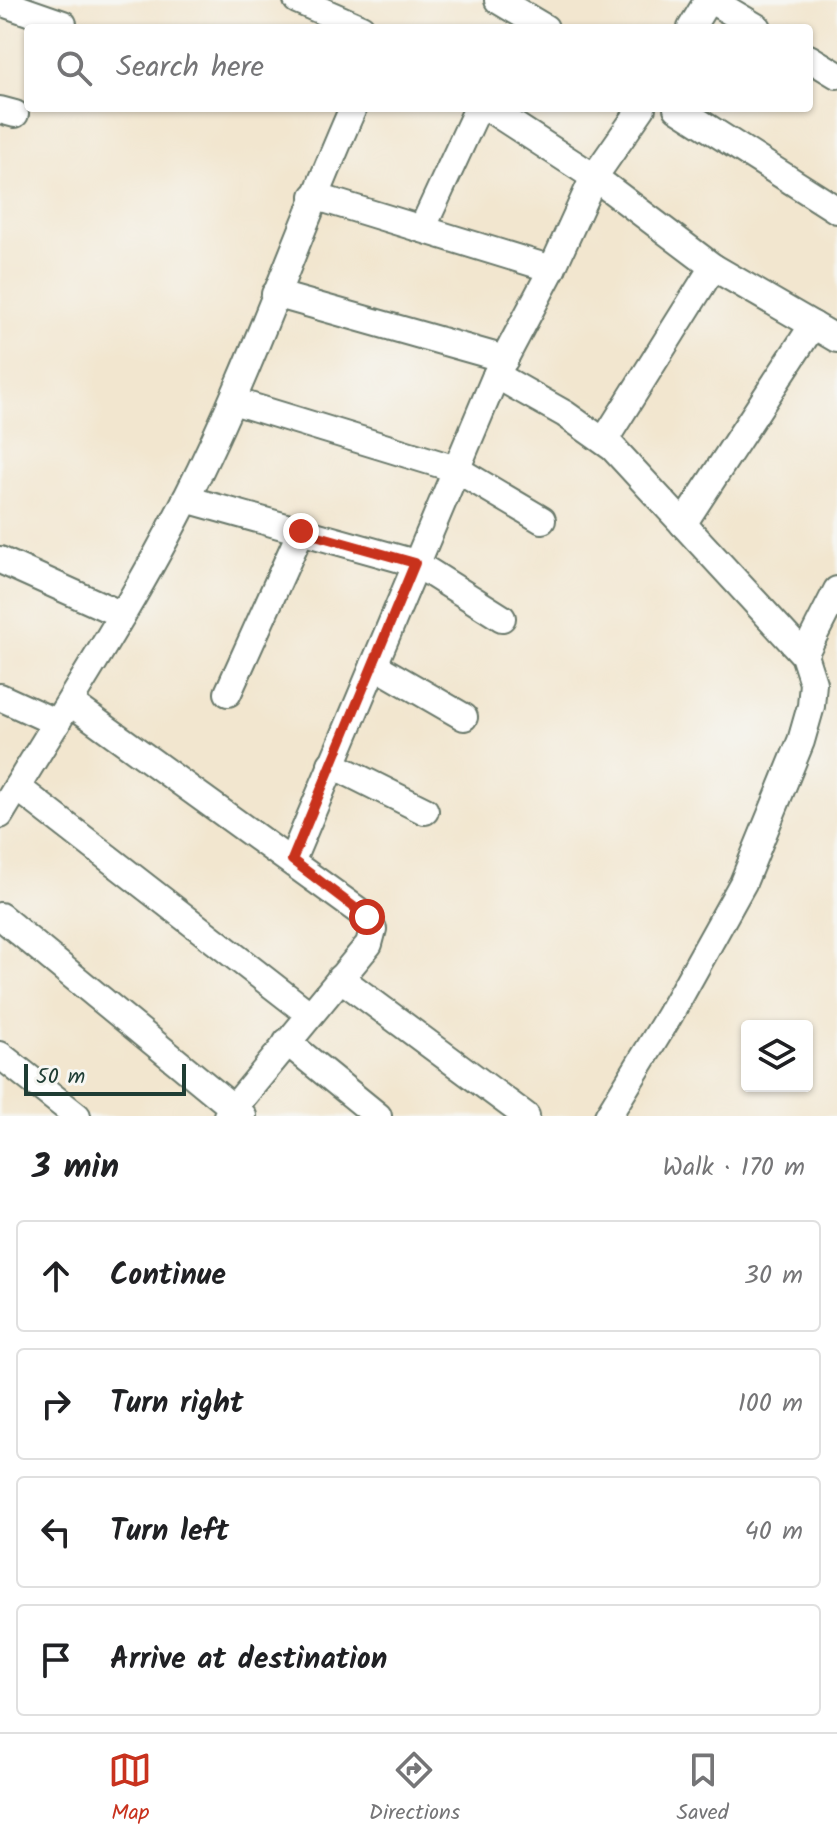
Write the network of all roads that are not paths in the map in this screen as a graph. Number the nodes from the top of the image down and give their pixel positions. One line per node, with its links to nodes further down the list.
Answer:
1 (297, 0): 6 (street)
2 (498, 0): 7 (street)
3 (710, 0): 8 (street); 9 (street)
4 (0, 2): 5 (street)
5 (63, 24)
6 (352, 24)
7 (538, 24)
8 (694, 24)
9 (751, 24)
10 (813, 60): 11 (street)
11 (837, 75)
12 (351, 112): 18 (street)
13 (476, 112): 20 (street)
14 (494, 112): 17 (street)
15 (639, 112): 17 (street)
16 (683, 112): 19 (street)
17 (594, 177): 21 (street); 22 (street)
18 (314, 196): 20 (street); 23 (street)
19 (837, 210)
20 (422, 229): 22 (street)
21 (713, 267): 24 (street); 28 (street)
22 (552, 269): 26 (street)
23 (275, 294): 26 (street); 27 (street)
24 (813, 325): 25 (street); 32 (street)
25 (837, 339)
26 (500, 367): 28 (street); 29 (street)
27 (233, 401): 29 (street); 30 (street)
28 (604, 441): 32 (street)
29 (456, 469): 31 (street); 35 (street)
30 (186, 499): 33 (street); 37 (street)
31 (542, 520)
32 (683, 524): 39 (street)
33 (301, 531): 35 (street); 41 (street)
34 (0, 560): 37 (street)
35 (415, 563): 38 (street); 40 (street)
36 (837, 590): 39 (street)
37 (122, 615): 43 (street)
38 (502, 618)
39 (804, 655): 59 (street)
40 (374, 665): 44 (street); 45 (street)
41 (228, 693)
42 (0, 697): 43 (street)
43 (64, 713): 46 (street); 49 (street)
44 (464, 717)
45 (331, 764): 47 (street); 49 (street)
46 (17, 787): 48 (street); 52 (street)
47 (425, 811)
48 (0, 815)
49 (292, 860): 51 (street)
50 (0, 916): 55 (street)
51 (340, 978): 52 (street); 58 (street)
52 (309, 1014): 53 (street)
53 (287, 1042): 55 (street); 57 (street)
54 (0, 1055): 56 (street)
55 (234, 1114)
56 (77, 1116)
57 (378, 1116)
58 (526, 1116)
59 (608, 1116)

